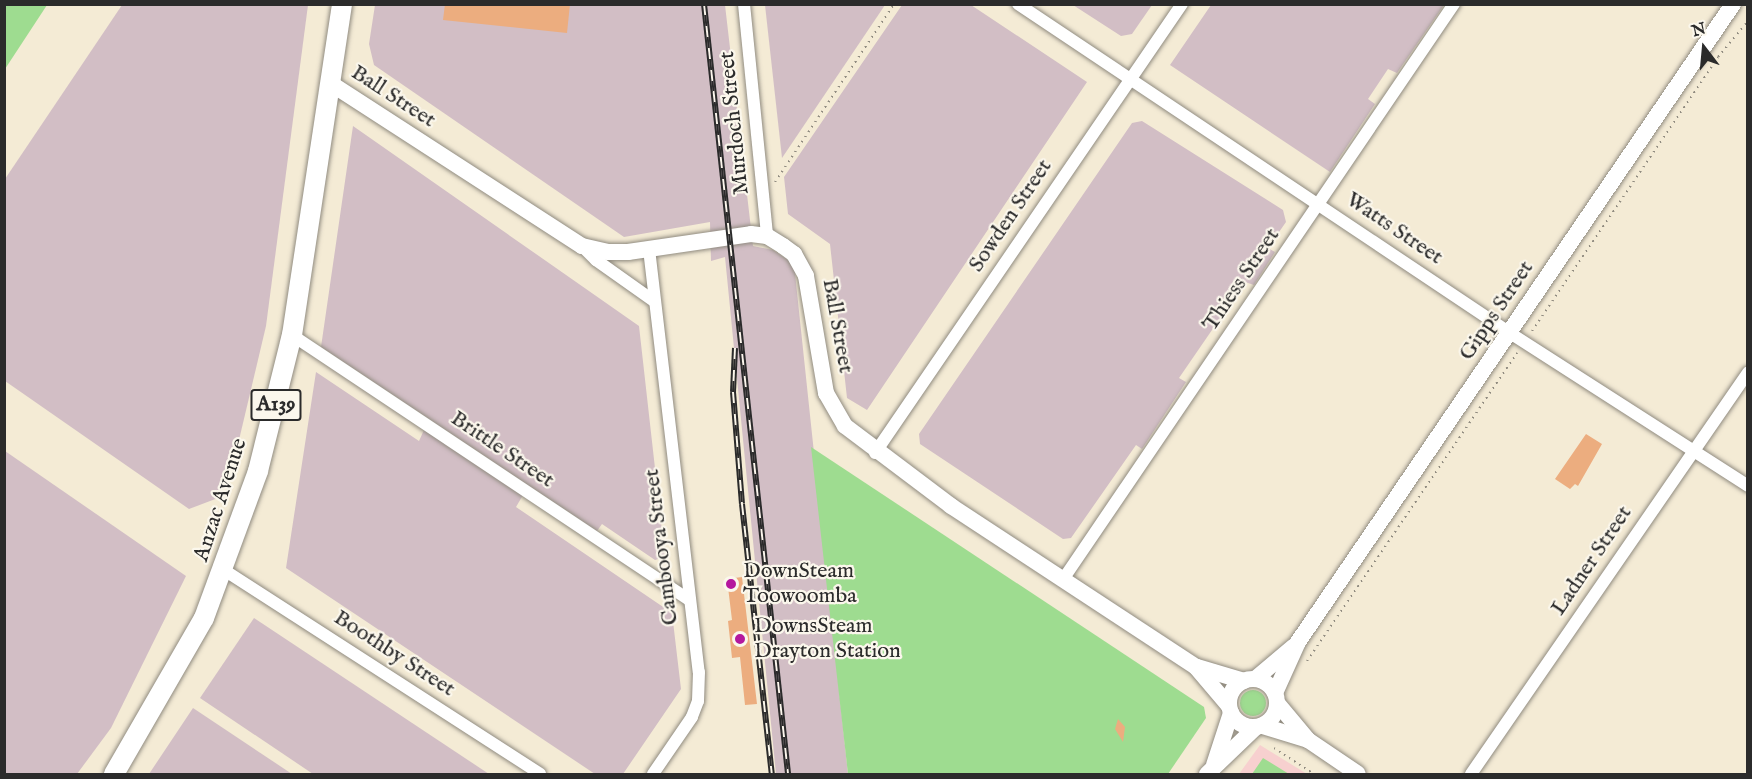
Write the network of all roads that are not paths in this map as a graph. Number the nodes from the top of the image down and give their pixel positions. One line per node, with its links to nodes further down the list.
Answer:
1 (342, 4): 8 (highway, Anzac Avenue / A139)
2 (744, 4): 10 (street, Murdoch Street)
3 (1018, 4): 7 (street, Watts Street)
4 (1182, 4): 7 (street, Sowden Street)
5 (1454, 4): 9 (street, Thiess Street)
6 (1733, 4): 14 (main road, Gipps Street)
7 (1130, 79): 9 (street, Watts Street); 18 (street, Sowden Street)
8 (330, 83): 11 (main road, Ball Street); 15 (highway, Anzac Avenue / A139)
9 (1319, 204): 14 (street, Watts Street); 21 (street, Thiess Street)
10 (767, 236): 12 (main road, Ball Street); 18 (main road, Ball Street)
11 (582, 246): 12 (main road, Ball Street); 13 (street)
12 (649, 249): 13 (street, Cambooya Street)
13 (655, 302): 22 (street, Cambooya Street)
14 (1510, 333): 17 (street, Watts Street); 23 (main road, Gipps Street)
15 (292, 335): 20 (highway, Anzac Avenue / A139); 22 (street, Brittle Street)
16 (1748, 372): 17 (street, Ladner Street)
17 (1694, 450): 19 (street, Watts Street); 35 (street, Ladner Street)
18 (876, 453): 21 (main road, Ball Street)
19 (1748, 486)
20 (224, 570): 31 (highway, Anzac Avenue / A139); 32 (street, Boothby Street)
21 (1064, 578): 24 (main road, Ball Street)
22 (689, 600): 33 (street, Cambooya Street)
23 (1298, 642): 25 (main road, Gipps Street); 26 (main road, Gipps Street)
24 (1196, 667): 25 (main road, Ball Street); 27 (main road, Ball Street)
25 (1250, 680): 26 (main road); 27 (main road)
26 (1277, 698): 28 (main road); 29 (main road)
27 (1230, 709): 28 (main road); 30 (main road)
28 (1261, 732): 29 (main road); 30 (main road)
29 (1308, 740): 34 (main road)
30 (1210, 770)
31 (114, 774)
32 (540, 774)
33 (653, 774)
34 (1358, 774)
35 (1471, 774)

